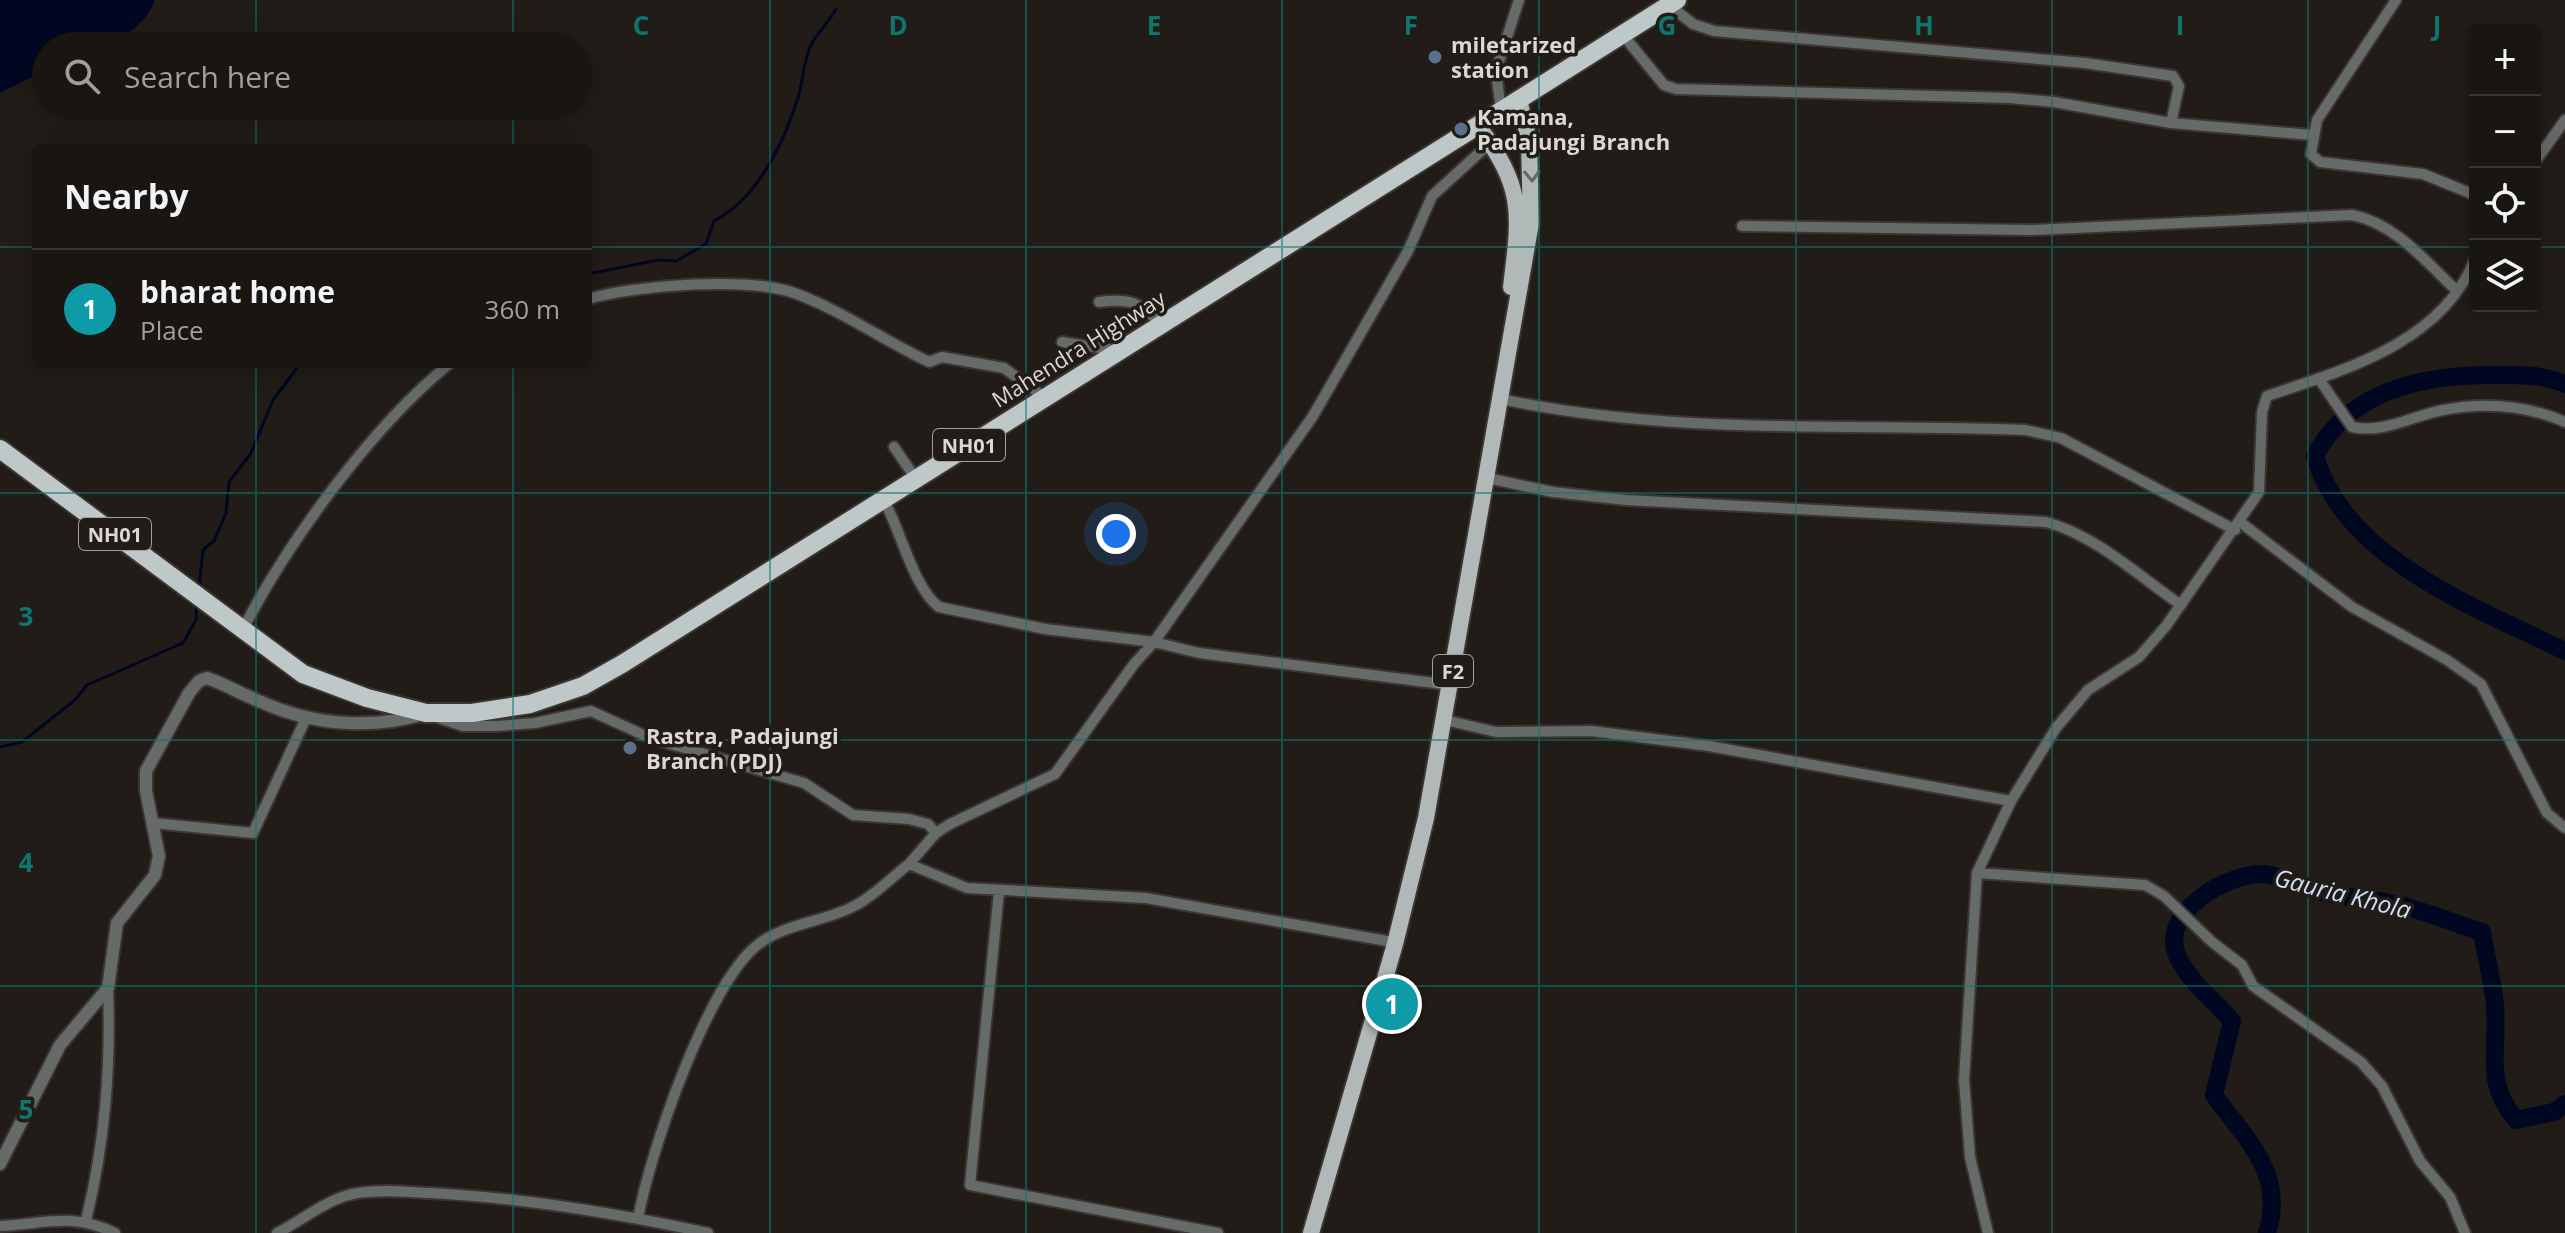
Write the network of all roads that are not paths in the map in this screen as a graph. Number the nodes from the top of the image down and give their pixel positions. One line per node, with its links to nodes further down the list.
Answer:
1 (1519, 0): 6 (street)
2 (2396, 0): 10 (street)
3 (1670, 2): 4 (highway, Mahendra Highway / NH01); 8 (street)
4 (1623, 35): 5 (highway, Mahendra Highway / NH01); 8 (street)
5 (1519, 100): 6 (highway, Mahendra Highway / NH01); 25 (main road, F2, one-way to 25)
6 (1501, 111): 9 (highway, Mahendra Highway / NH01)
7 (2564, 121): 12 (street)
8 (2171, 123): 10 (street)
9 (1478, 126): 11 (main road, F2); 19 (highway, Mahendra Highway / NH01)
10 (2312, 135): 13 (street)
11 (1490, 143): 35 (street); 36 (main road, F2)
12 (2541, 154)
13 (2469, 193)
14 (1742, 226): 16 (street)
15 (2469, 270): 16 (street)
16 (2457, 291): 23 (street)
17 (592, 298): 24 (street)
18 (1099, 302): 19 (street)
19 (1161, 325): 21 (highway, Mahendra Highway / NH01)
20 (1062, 342): 21 (street)
21 (1120, 351): 24 (highway, Mahendra Highway / NH01)
22 (445, 368): 34 (street)
23 (2319, 379): 26 (street); 32 (street)
24 (1044, 397): 30 (highway, Mahendra Highway / NH01)
25 (1501, 399): 29 (main road, F2); 32 (street)
26 (2565, 422)
27 (894, 447): 30 (street)
28 (0, 449): 34 (highway, NH01)
29 (1487, 478): 33 (street); 39 (main road, F2)
30 (916, 479): 31 (highway, Mahendra Highway / NH01)
31 (883, 499): 35 (street); 37 (highway, Mahendra Highway / NH01)
32 (2238, 526): 33 (street); 42 (street)
33 (2181, 605): 40 (street)
34 (236, 624): 37 (highway, Mahendra Highway / NH01)
35 (1154, 642): 36 (street); 43 (street)
36 (1442, 684): 47 (main road, F2)
37 (426, 713): 38 (street); 43 (street)
38 (306, 718): 41 (street); 41 (street)
39 (1445, 720): 40 (street); 59 (main road, F2)
40 (2011, 801): 45 (street)
41 (153, 823): 48 (street)
42 (2565, 828)
43 (936, 833): 44 (street)
44 (909, 864): 46 (street); 50 (street)
45 (1977, 873): 60 (street); 61 (street)
46 (999, 891): 47 (street); 57 (street)
47 (1387, 941): 58 (main road, F2)
48 (108, 988): 49 (street); 51 (street)
49 (0, 1164)
50 (638, 1219): 53 (street); 55 (street)
51 (86, 1221): 52 (street); 54 (street)
52 (0, 1226)
53 (655, 1227): 56 (street)
54 (115, 1233)
55 (277, 1233)
56 (708, 1233)
57 (1218, 1233)
58 (1302, 1233)
59 (1311, 1233)
60 (1988, 1233)
61 (2465, 1233)

